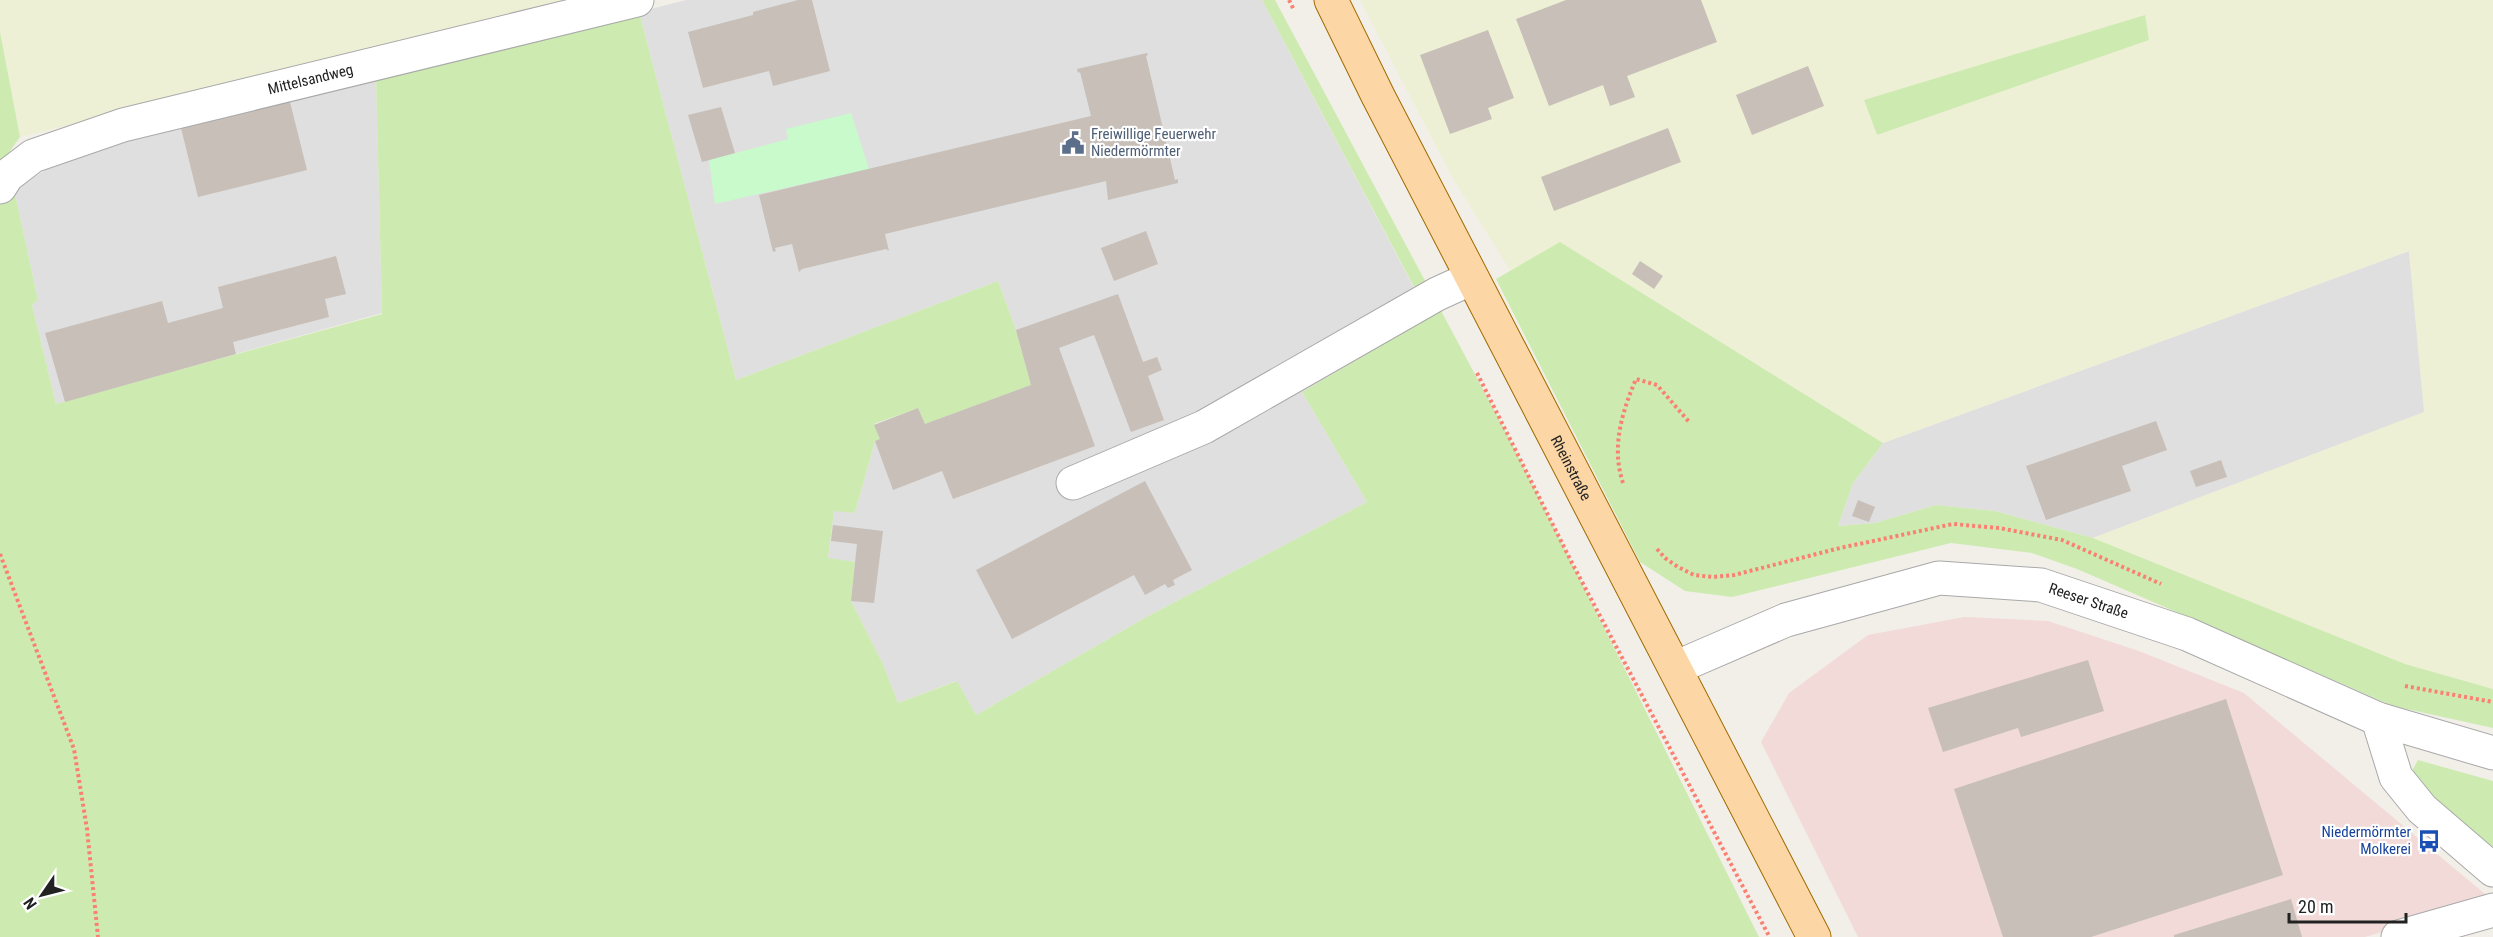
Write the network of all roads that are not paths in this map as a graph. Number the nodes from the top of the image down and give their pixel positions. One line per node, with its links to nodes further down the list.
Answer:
1 (637, 0): 3 (street, Mittelsandweg)
2 (1331, 0): 4 (main road, Rheinstraße)
3 (0, 187)
4 (1472, 278): 5 (street); 6 (main road, Rheinstraße)
5 (1072, 483)
6 (1676, 668): 7 (street, Reeser Straße); 11 (main road, Rheinstraße)
7 (2378, 719): 8 (street, Reeser Straße); 9 (street)
8 (2493, 753)
9 (2493, 870)
10 (2493, 910): 12 (street)
11 (1814, 937)
12 (2398, 937)

